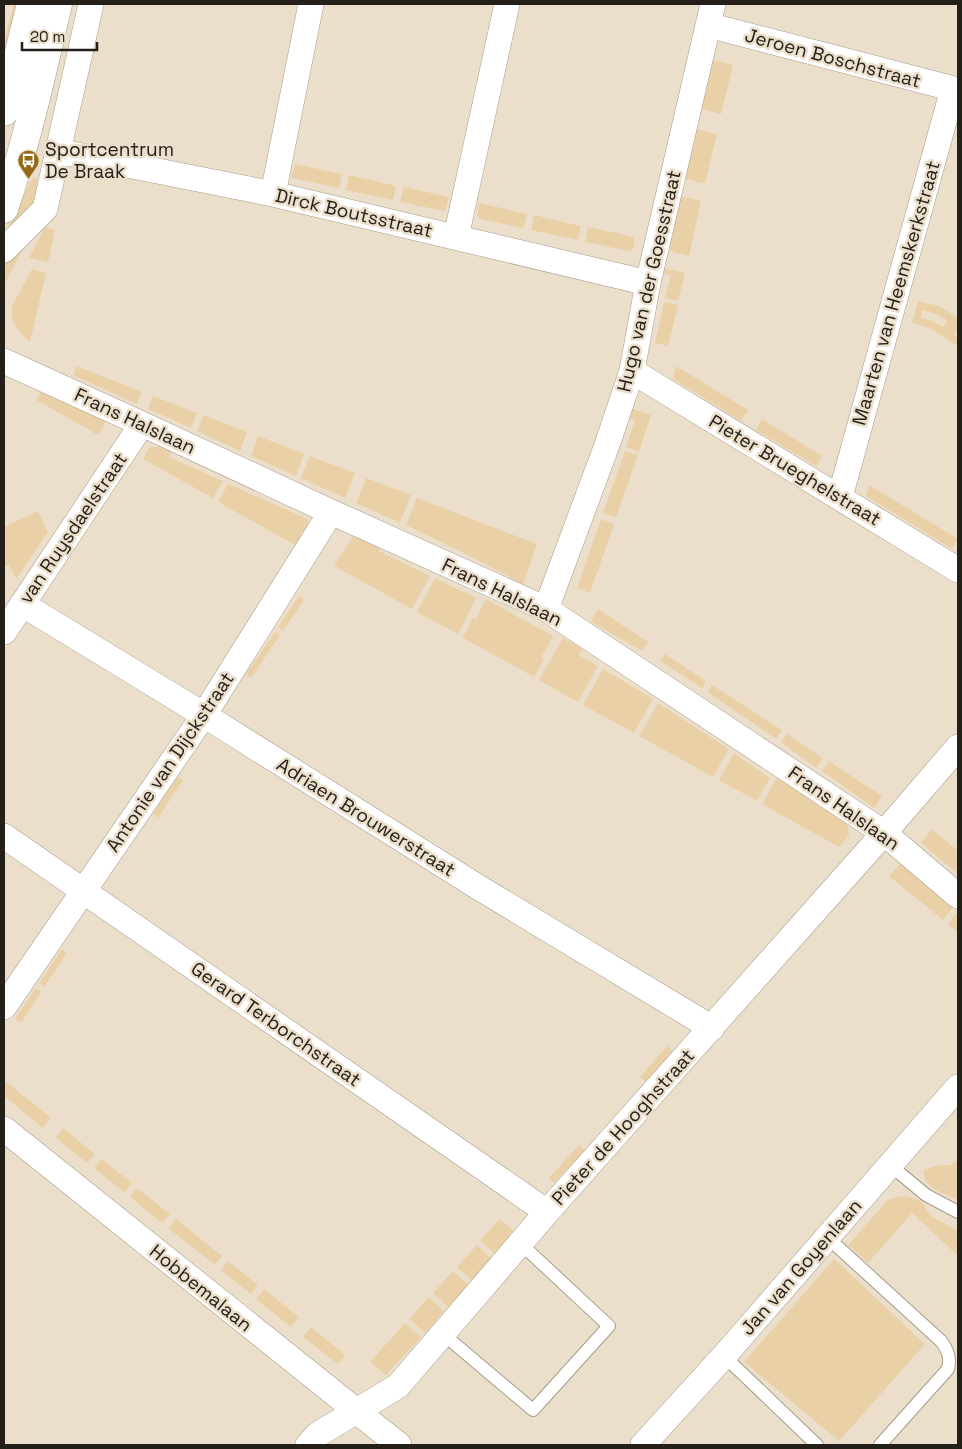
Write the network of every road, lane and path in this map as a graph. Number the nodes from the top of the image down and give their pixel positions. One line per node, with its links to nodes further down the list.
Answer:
1 (31, 4): 8 (main road)
2 (58, 4): 11 (main road)
3 (91, 4): 9 (street)
4 (311, 4): 10 (street)
5 (507, 4): 12 (street)
6 (710, 14): 7 (street, Jeroen Boschstraat); 14 (street, Hugo van der Goesstraat)
7 (956, 90): 18 (street, Maarten van Heemskerkstraat)
8 (4, 112)
9 (57, 151): 10 (street, Dirck Boutsstraat); 13 (street)
10 (273, 194): 12 (street, Dirck Boutsstraat)
11 (4, 209)
12 (456, 237): 14 (street, Dirck Boutsstraat)
13 (4, 250)
14 (648, 283): 16 (street, Hugo van der Goesstraat)
15 (4, 361): 17 (street, Frans Halslaan)
16 (632, 371): 18 (street, Pieter Brueghelstraat); 22 (street, Hugo van der Goesstraat)
17 (142, 424): 19 (street, Frans Halslaan); 21 (street, van Ruysdaelstraat)
18 (840, 497): 20 (street, Pieter Brueghelstraat)
19 (331, 512): 22 (street, Frans Halslaan); 24 (street, Antonie van Dijckstraat)
20 (958, 570)
21 (22, 604): 23 (street, van Ruysdaelstraat); 24 (street, Adriaen Brouwerstraat)
22 (546, 609): 26 (street, Frans Halslaan)
23 (4, 632)
24 (204, 715): 28 (street, Antonie van Dijckstraat); 31 (street, Adriaen Brouwerstraat)
25 (958, 747): 26 (street, Pieter de Hooghstraat)
26 (884, 833): 29 (street, Frans Halslaan); 31 (street, Pieter de Hooghstraat)
27 (4, 836): 28 (street, Gerard Terborchstraat)
28 (84, 890): 30 (street, Antonie van Dijckstraat); 35 (street, Gerard Terborchstraat)
29 (958, 896)
30 (4, 1007)
31 (712, 1028): 35 (street, Pieter de Hooghstraat)
32 (958, 1087): 34 (street, Jan van Goyenlaan)
33 (4, 1129): 41 (street, Hobbemalaan)
34 (890, 1165): 36 (lane); 37 (street, Jan van Goyenlaan)
35 (547, 1212): 38 (street, Pieter de Hooghstraat)
36 (958, 1212)
37 (827, 1237): 40 (street, Jan van Goyenlaan); 46 (lane)
38 (520, 1244): 39 (street, Pieter de Hooghstraat); 39 (lane)
39 (443, 1334): 41 (street, Pieter de Hooghstraat)
40 (724, 1356): 44 (street, Jan van Goyenlaan); 45 (lane)
41 (355, 1412): 42 (street, Pieter de Hooghstraat); 43 (street, Hobbemalaan)
42 (308, 1445)
43 (399, 1445)
44 (643, 1445)
45 (817, 1445)
46 (880, 1445)

